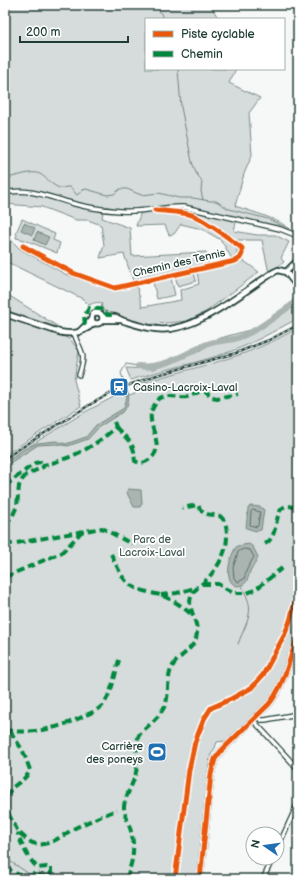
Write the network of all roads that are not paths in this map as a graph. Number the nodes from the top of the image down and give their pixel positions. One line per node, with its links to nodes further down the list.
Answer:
1 (5, 193): 2 (street)
2 (154, 210): 3 (street); 4 (street, Chemin des Tennis)
3 (298, 236)
4 (23, 246)
5 (298, 260): 6 (street)
6 (286, 272): 7 (street); 9 (street)
7 (298, 287)
8 (5, 314): 11 (street)
9 (103, 318): 10 (street); 10 (street)
10 (93, 321): 11 (street)
11 (76, 333): 12 (street)
12 (78, 374)
13 (298, 636): 15 (street)
14 (298, 714): 15 (street)
15 (257, 716): 16 (street)
16 (253, 720): 17 (street); 22 (street)
17 (298, 769)
18 (298, 803): 19 (street)
19 (285, 831)
20 (269, 866): 21 (street)
21 (264, 878)
22 (200, 879)

